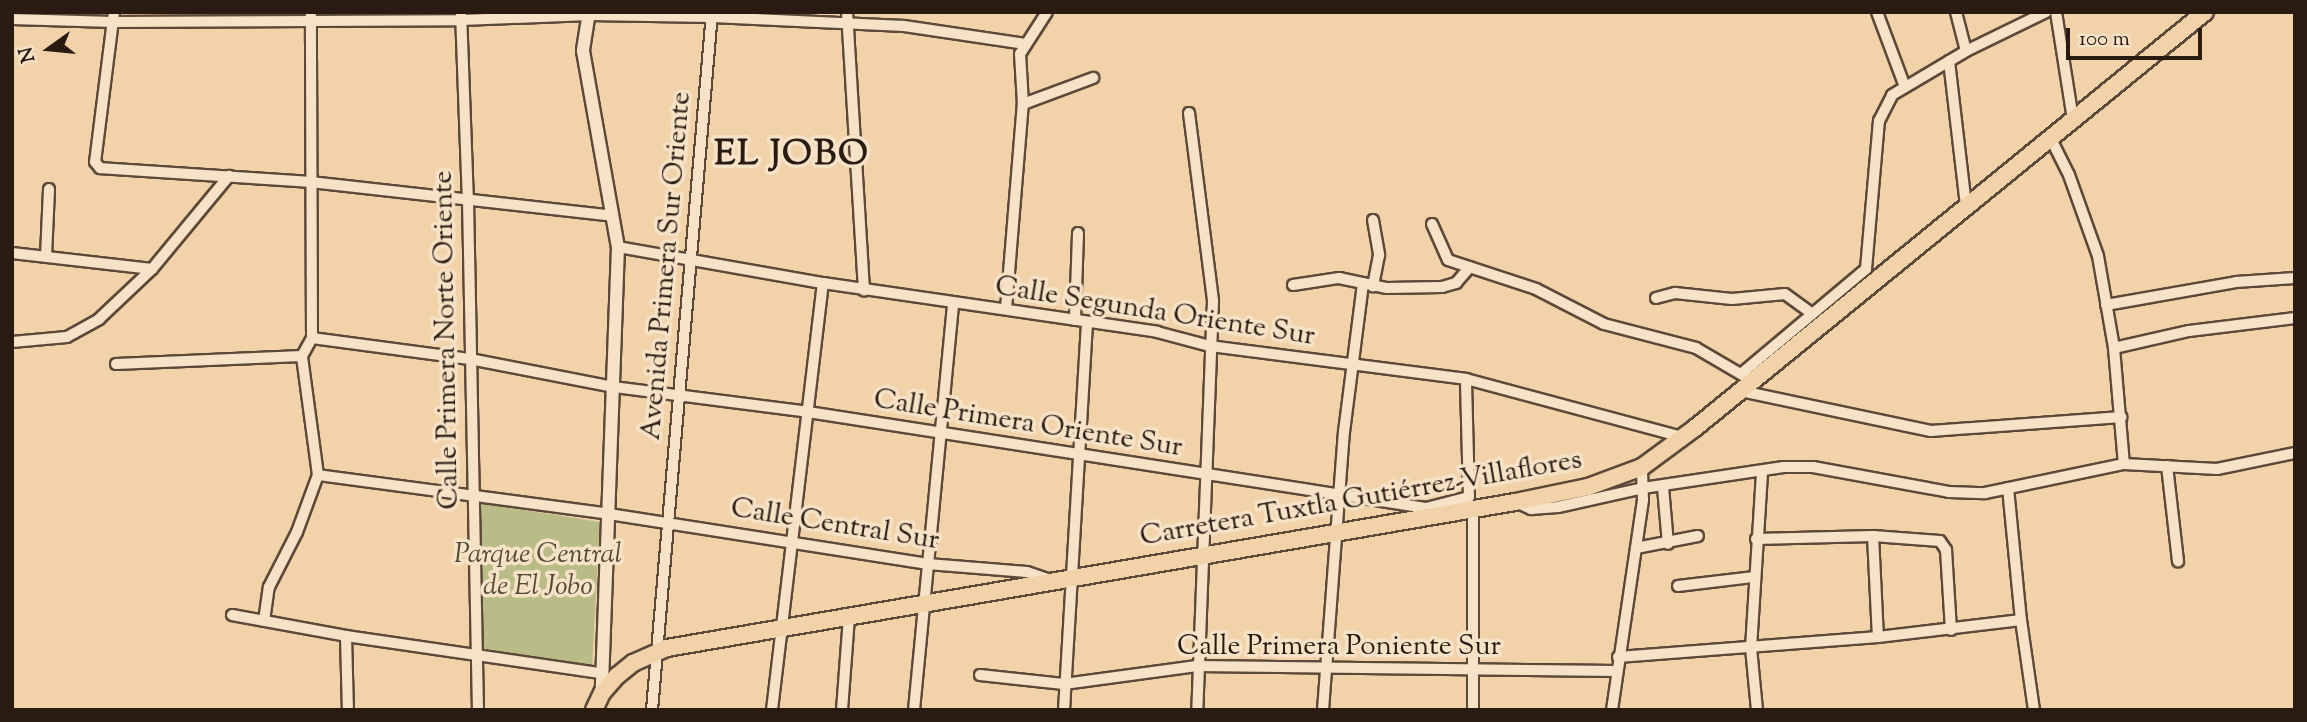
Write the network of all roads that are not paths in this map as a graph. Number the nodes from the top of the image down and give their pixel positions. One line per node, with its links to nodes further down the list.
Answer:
1 (1047, 12): 14 (street)
2 (1877, 12): 18 (street)
3 (1956, 12): 15 (street)
4 (2046, 12): 15 (street)
5 (2056, 12): 21 (street)
6 (2205, 12): 21 (main road, Carretera Tuxtla Gutiérrez-Villaflores)
7 (589, 14): 8 (street); 10 (street); 28 (street)
8 (712, 14): 12 (street); 35 (street, Avenida Primera Sur Oriente)
9 (311, 16): 10 (street); 11 (street); 24 (street)
10 (461, 16): 26 (street, Calle Primera Norte Oriente)
11 (113, 17): 13 (street); 23 (street)
12 (847, 17): 14 (street); 44 (street)
13 (12, 19)
14 (1026, 44): 19 (street)
15 (1966, 51): 16 (street)
16 (1949, 61): 18 (street); 27 (street)
17 (1093, 78): 19 (street)
18 (1905, 87): 38 (street)
19 (1023, 104): 48 (street)
20 (1189, 113): 55 (street)
21 (2073, 119): 22 (main road, Carretera Tuxtla Gutiérrez-Villaflores)
22 (2050, 137): 27 (main road, Carretera Tuxtla Gutiérrez-Villaflores); 47 (street)
23 (229, 176): 24 (street); 37 (street)
24 (311, 182): 26 (street); 53 (street)
25 (49, 189): 34 (street)
26 (468, 200): 28 (street); 58 (street, Calle Primera Norte Oriente)
27 (1966, 205): 39 (main road, Carretera Tuxtla Gutiérrez-Villaflores)
28 (611, 216): 32 (street)
29 (1373, 220): 43 (street)
30 (1432, 225): 36 (street)
31 (1077, 233): 51 (street)
32 (618, 247): 35 (street, Calle Segunda Oriente Sur); 63 (street)
33 (12, 253): 34 (street)
34 (46, 256): 37 (street)
35 (691, 260): 41 (street, Calle Segunda Oriente Sur); 64 (street, Avenida Primera Sur Oriente)
36 (1470, 267): 43 (street); 62 (street)
37 (152, 269): 54 (street)
38 (1866, 269): 39 (street); 49 (street)
39 (1888, 270): 62 (main road, Carretera Tuxtla Gutiérrez-Villaflores)
40 (2295, 278): 47 (street)
41 (823, 283): 44 (street, Calle Segunda Oriente Sur); 65 (street)
42 (1293, 285): 43 (street)
43 (1368, 285): 60 (street)
44 (864, 290): 46 (street, Calle Segunda Oriente Sur)
45 (1656, 298): 49 (street)
46 (953, 304): 48 (street, Calle Segunda Oriente Sur); 67 (street)
47 (2106, 305): 56 (street)
48 (1006, 309): 51 (street, Calle Segunda Oriente Sur)
49 (1811, 313): 62 (street)
50 (2295, 318): 56 (street)
51 (1075, 320): 52 (street, Calle Segunda Oriente Sur)
52 (1087, 323): 55 (street, Calle Segunda Oriente Sur); 70 (street)
53 (312, 338): 57 (street); 58 (street, Calle Primera Oriente Sur)
54 (12, 342)
55 (1210, 346): 60 (street, Calle Segunda Oriente Sur); 75 (street)
56 (2113, 348): 66 (street)
57 (302, 356): 59 (street); 76 (street)
58 (470, 359): 63 (street, Calle Primera Oriente Sur); 80 (street, Calle Primera Norte Oriente)
59 (116, 364)
60 (1352, 366): 61 (street, Calle Segunda Oriente Sur); 81 (street)
61 (1466, 379): 68 (street, Calle Segunda Oriente Sur); 83 (street)
62 (1744, 382): 66 (street); 68 (main road, Carretera Tuxtla Gutiérrez-Villaflores)
63 (614, 387): 64 (street, Calle Primera Oriente Sur); 85 (street)
64 (678, 396): 65 (street, Calle Primera Oriente Sur); 86 (street, Avenida Primera Sur Oriente)
65 (808, 412): 67 (street, Calle Primera Oriente Sur); 91 (street)
66 (2121, 417): 71 (street)
67 (940, 435): 70 (street, Calle Primera Oriente Sur); 96 (street)
68 (1682, 437): 73 (main road, Carretera Tuxtla Gutiérrez-Villaflores)
69 (2295, 453): 72 (street)
70 (1078, 454): 75 (street, Calle Primera Oriente Sur); 99 (street)
71 (2124, 464): 72 (street); 79 (street)
72 (2167, 466): 95 (street)
73 (1642, 467): 78 (street); 82 (main road, Carretera Tuxtla Gutiérrez-Villaflores)
74 (1762, 471): 77 (street); 79 (street); 90 (street)
75 (1207, 474): 81 (street, Calle Primera Oriente Sur); 94 (street)
76 (318, 475): 80 (street, Calle Central Sur); 106 (street)
77 (1663, 487): 78 (street); 92 (street)
78 (1643, 488): 82 (street); 93 (street)
79 (2008, 488): 107 (street)
80 (473, 495): 85 (street, Calle Central Sur); 114 (street, Calle Primera Norte Oriente)
81 (1338, 496): 84 (street, Calle Primera Oriente Sur); 87 (street)
82 (1516, 502): 83 (main road, Carretera Tuxtla Gutiérrez-Villaflores)
83 (1471, 503): 84 (main road, Carretera Tuxtla Gutiérrez-Villaflores); 118 (street)
84 (1428, 512): 87 (main road, Carretera Tuxtla Gutiérrez-Villaflores)
85 (609, 514): 86 (street, Calle Central Sur); 120 (street)
86 (668, 524): 91 (street, Calle Central Sur); 113 (street, Avenida Primera Sur Oriente)
87 (1335, 531): 94 (main road, Carretera Tuxtla Gutiérrez-Villaflores); 117 (street)
88 (1698, 536): 92 (street)
89 (1873, 536): 90 (street); 109 (street); 111 (street)
90 (1756, 539): 98 (street)
91 (792, 541): 96 (street, Calle Central Sur); 108 (street)
92 (1668, 544): 93 (street)
93 (1636, 548): 115 (street)
94 (1204, 555): 99 (main road, Carretera Tuxtla Gutiérrez-Villaflores); 116 (street)
95 (2178, 561)
96 (928, 564): 97 (street, Calle Central Sur); 103 (street)
97 (1004, 570): 100 (street, Calle Central Sur); 102 (street)
98 (1754, 576): 101 (street); 112 (street)
99 (1072, 578): 100 (main road, Carretera Tuxtla Gutiérrez-Villaflores); 122 (street)
100 (1053, 581): 102 (main road, Carretera Tuxtla Gutiérrez-Villaflores)
101 (1678, 586)
102 (1000, 590): 103 (main road, Carretera Tuxtla Gutiérrez-Villaflores)
103 (925, 603): 105 (main road, Carretera Tuxtla Gutiérrez-Villaflores); 130 (street)
104 (232, 615): 106 (street)
105 (849, 616): 108 (main road, Carretera Tuxtla Gutiérrez-Villaflores); 129 (street)
106 (264, 621): 110 (street)
107 (2021, 621): 109 (street); 137 (street)
108 (781, 628): 113 (main road, Carretera Tuxtla Gutiérrez-Villaflores); 128 (street)
109 (1951, 630): 111 (street)
110 (346, 636): 114 (street); 124 (street)
111 (1878, 637): 112 (street)
112 (1751, 648): 115 (street); 136 (street)
113 (657, 652): 123 (main road, Carretera Tuxtla Gutiérrez-Villaflores); 127 (street, Avenida Primera Sur Oriente)
114 (477, 656): 120 (street); 125 (street, Calle Primera Norte Oriente)
115 (1618, 657): 119 (street)
116 (1197, 666): 117 (street, Calle Primera Poniente Sur); 122 (street, Calle Primera Poniente Sur); 132 (street)
117 (1326, 670): 118 (street, Calle Primera Poniente Sur); 133 (street)
118 (1474, 670): 119 (street, Calle Primera Poniente Sur); 134 (street)
119 (1616, 671): 135 (street)
120 (600, 673): 123 (street)
121 (980, 675): 122 (street, Calle Primera Poniente Sur)
122 (1064, 684): 131 (street)
123 (601, 693): 126 (main road, Carretera Tuxtla Gutiérrez-Villaflores)
124 (348, 710)
125 (478, 710)
126 (594, 710)
127 (652, 710)
128 (772, 710)
129 (842, 710)
130 (914, 710)
131 (1064, 710)
132 (1197, 710)
133 (1323, 710)
134 (1473, 710)
135 (1612, 710)
136 (1757, 710)
137 (2035, 710)

